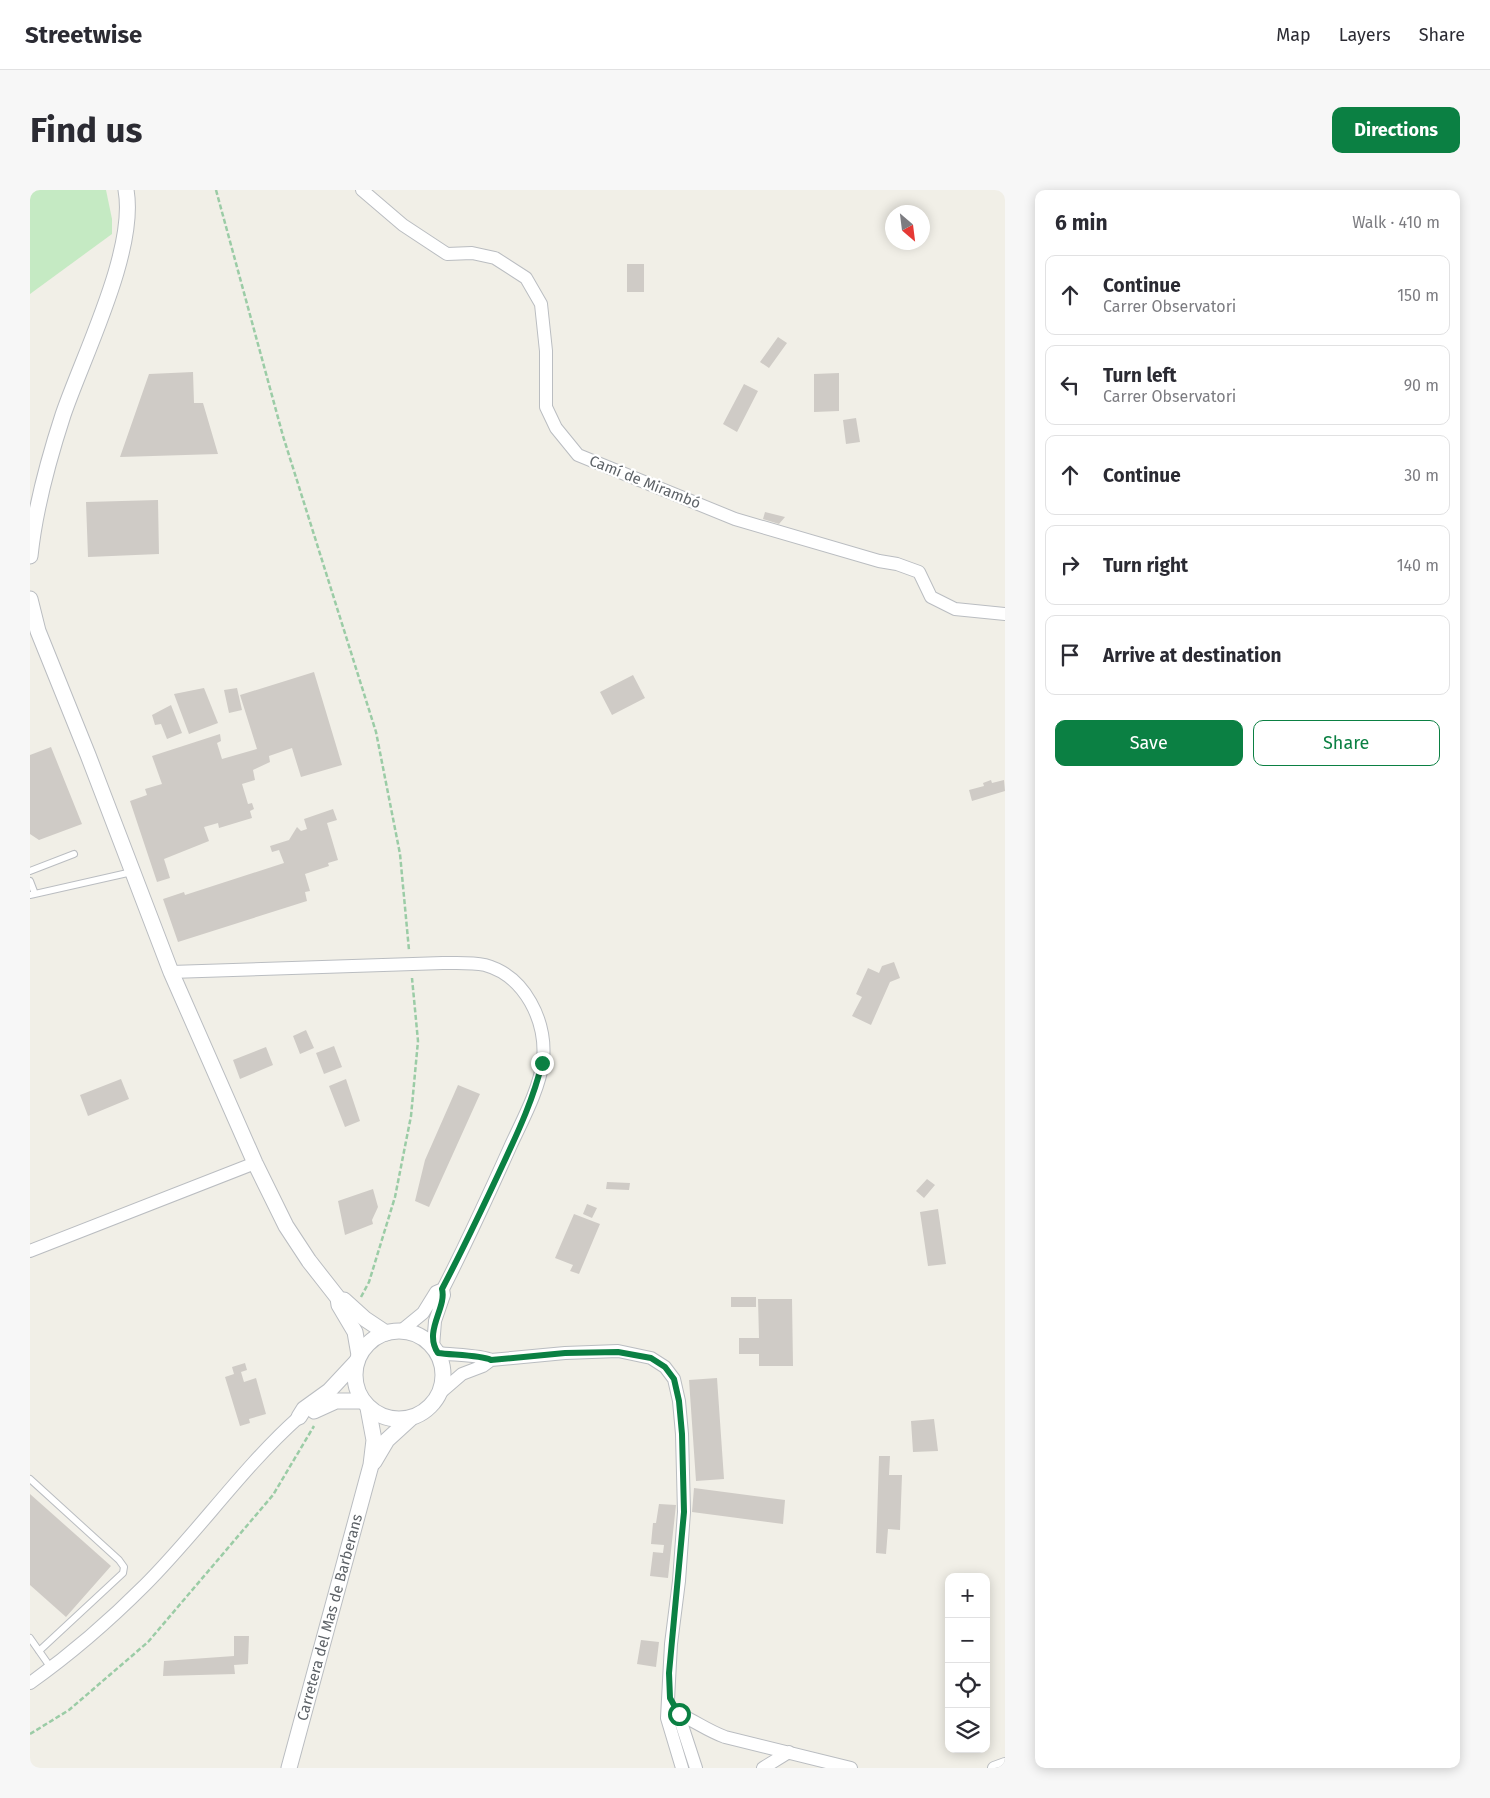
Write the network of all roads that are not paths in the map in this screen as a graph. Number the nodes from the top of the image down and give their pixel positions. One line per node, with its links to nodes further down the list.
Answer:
1 (126, 190): 3 (street)
2 (362, 190): 5 (street, Camí de Mirambó)
3 (30, 556)
4 (30, 599): 6 (street)
5 (1005, 614)
6 (34, 633): 9 (street)
7 (74, 854): 8 (lane)
8 (30, 871)
9 (132, 872): 11 (lane); 12 (street)
10 (30, 881): 11 (lane)
11 (33, 895)
12 (171, 972): 13 (street); 15 (street, bridge)
13 (255, 1163): 14 (street); 16 (street)
14 (30, 1251)
15 (442, 1289): 17 (street); 18 (street)
16 (338, 1298): 17 (street); 19 (street)
17 (393, 1332): 18 (street); 19 (street)
18 (436, 1350): 20 (street); 21 (street)
19 (358, 1358): 22 (street); 23 (street)
20 (491, 1360): 21 (street); 31 (street)
21 (440, 1393): 24 (street)
22 (366, 1405): 23 (street); 24 (street); 25 (street)
23 (299, 1417): 29 (street)
24 (410, 1418): 25 (street)
25 (371, 1465): 38 (street, Carretera del Mas de Barberans)
26 (30, 1479): 28 (lane)
27 (30, 1638): 28 (lane)
28 (39, 1651): 29 (lane)
29 (51, 1668): 30 (street)
30 (30, 1683)
31 (670, 1698): 32 (street); 35 (street)
32 (679, 1714): 33 (street); 34 (street)
33 (707, 1731): 34 (street); 36 (street)
34 (686, 1738): 35 (street); 40 (street)
35 (677, 1749): 39 (street)
36 (789, 1752): 41 (street); 42 (street)
37 (1005, 1764): 43 (street)
38 (289, 1768)
39 (682, 1768)
40 (696, 1768)
41 (763, 1768)
42 (851, 1768)
43 (994, 1768)

